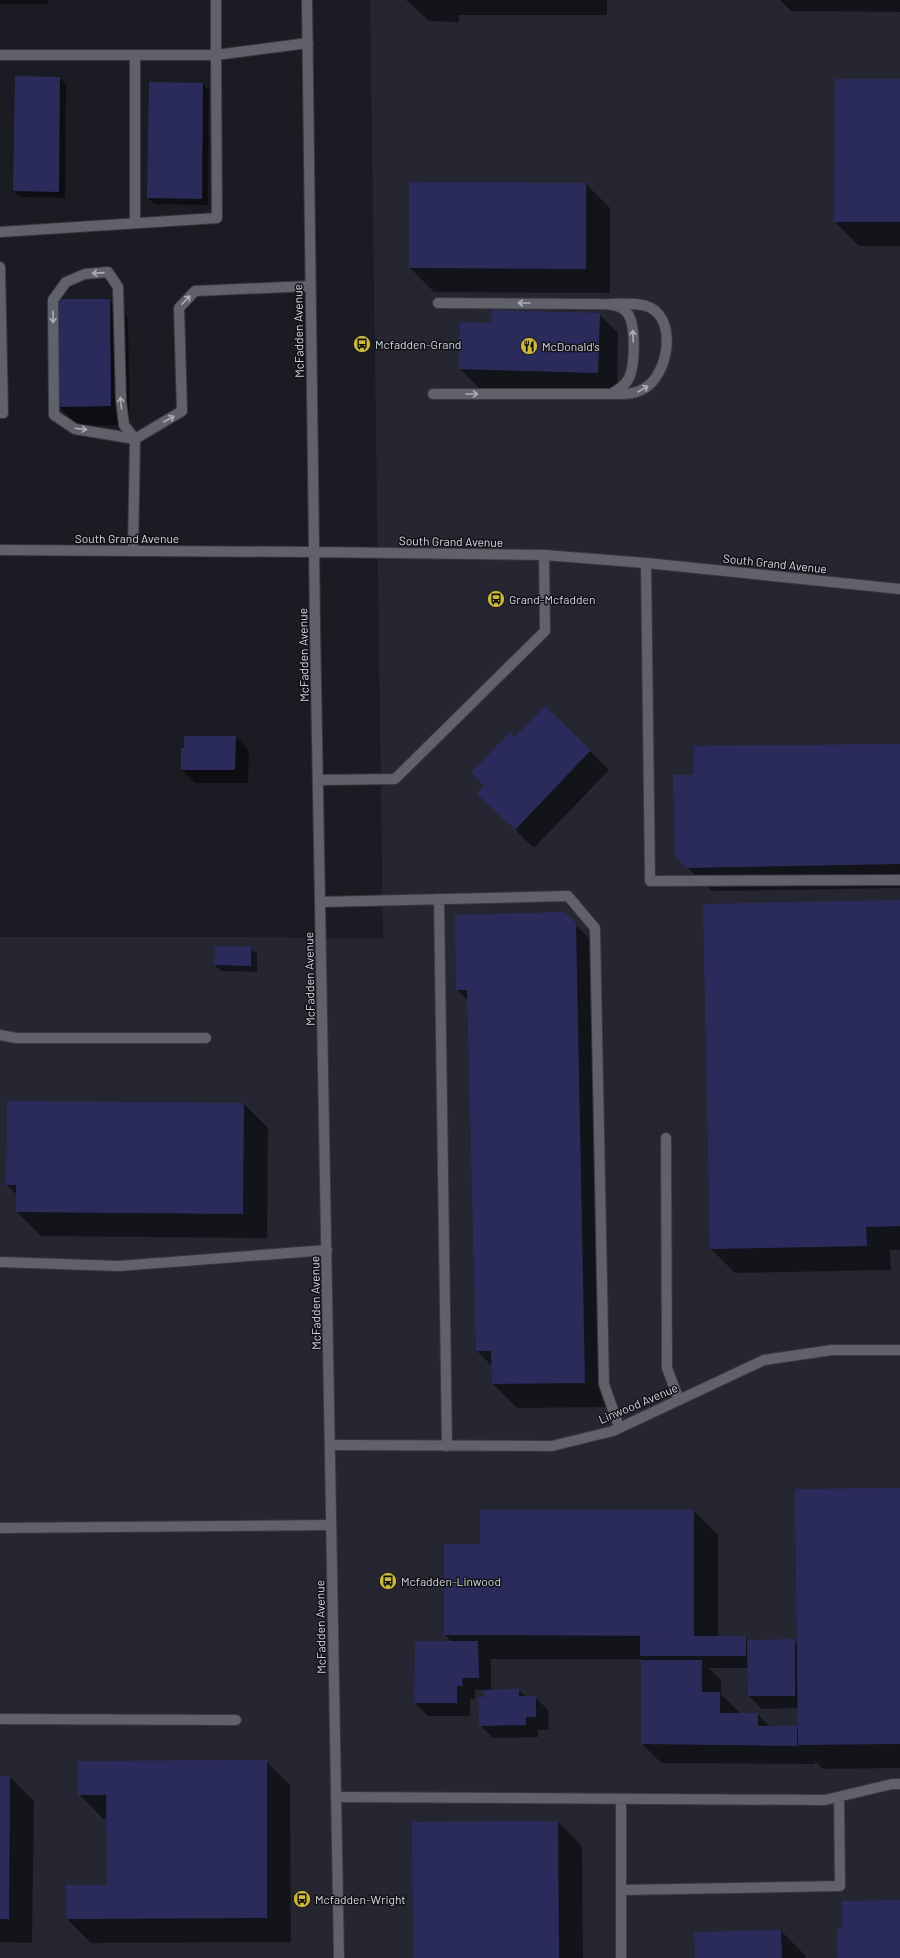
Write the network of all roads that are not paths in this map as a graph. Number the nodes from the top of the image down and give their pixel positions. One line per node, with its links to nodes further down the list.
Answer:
1 (216, 0): 6 (main road)
2 (307, 0): 3 (main road, McFadden Avenue)
3 (308, 44): 6 (main road); 10 (main road, McFadden Avenue)
4 (0, 55): 5 (main road)
5 (135, 55): 6 (main road); 7 (main road)
6 (216, 55): 7 (main road)
7 (135, 223): 8 (main road)
8 (0, 232)
9 (0, 267): 15 (main road)
10 (310, 286): 16 (main road, one-way to 10); 19 (main road, McFadden Avenue)
11 (438, 302): 12 (main road, one-way to 11)
12 (611, 304): 14 (main road, one-way to 12); 14 (main road, one-way to 12)
13 (433, 394): 14 (main road, one-way to 14)
14 (611, 394)
15 (0, 413)
16 (135, 439): 16 (main road, one-way to 16); 18 (main road)
17 (0, 550): 18 (main road, South Grand Avenue)
18 (133, 551): 19 (main road, South Grand Avenue)
19 (314, 552): 20 (main road, South Grand Avenue); 23 (main road, McFadden Avenue)
20 (544, 556): 21 (main road, South Grand Avenue); 23 (main road)
21 (646, 563): 22 (main road, South Grand Avenue); 24 (main road)
22 (900, 589)
23 (318, 780): 26 (main road, McFadden Avenue)
24 (900, 880)
25 (439, 899): 26 (main road); 34 (main road); 36 (main road)
26 (320, 902): 30 (main road, McFadden Avenue)
27 (0, 1035): 28 (main road)
28 (206, 1038)
29 (666, 1138): 33 (main road)
30 (327, 1250): 31 (main road); 35 (main road, McFadden Avenue)
31 (0, 1262)
32 (900, 1350): 33 (main road, Linwood Avenue)
33 (679, 1400): 34 (main road, Linwood Avenue)
34 (619, 1428): 36 (main road, Linwood Avenue)
35 (330, 1445): 36 (main road, Linwood Avenue); 37 (main road, McFadden Avenue)
36 (447, 1446)
37 (331, 1525): 38 (main road); 42 (main road, McFadden Avenue)
38 (0, 1528)
39 (0, 1719): 40 (main road)
40 (236, 1720)
41 (900, 1784): 43 (main road)
42 (336, 1797): 44 (main road); 46 (main road, McFadden Avenue)
43 (839, 1797): 44 (main road); 45 (main road)
44 (620, 1799): 45 (main road)
45 (621, 1890): 47 (main road)
46 (339, 1958)
47 (621, 1958)

